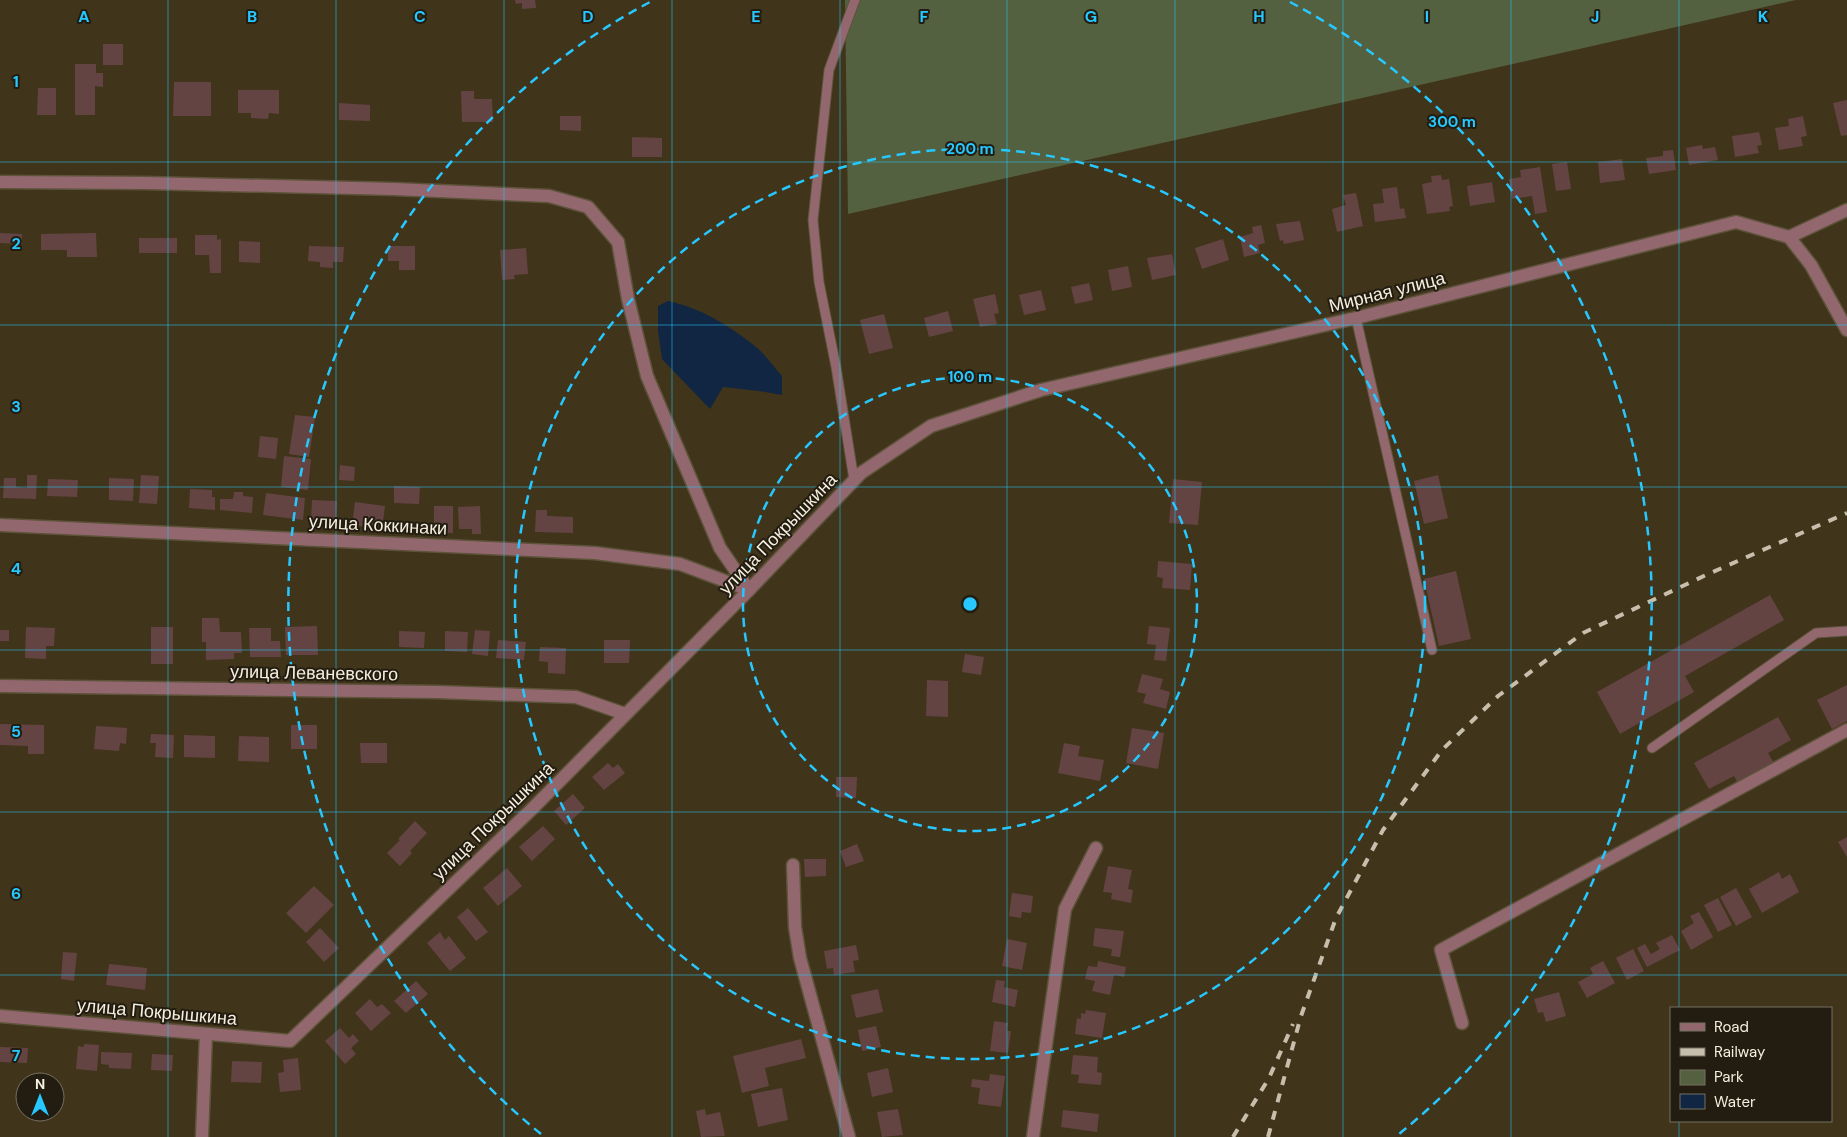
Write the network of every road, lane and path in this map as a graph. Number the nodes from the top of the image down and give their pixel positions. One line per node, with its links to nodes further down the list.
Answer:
1 (855, 0): 8 (lane)
2 (0, 182): 10 (street)
3 (1847, 210): 4 (street)
4 (1789, 237): 5 (street, Мирная улица); 6 (street)
5 (1356, 318): 7 (street, Мирная улица); 12 (lane)
6 (1847, 330)
7 (931, 426): 8 (street, улица Покрышкина)
8 (854, 480): 10 (street, улица Покрышкина)
9 (0, 525): 10 (street, улица Коккинаки)
10 (749, 590): 14 (street, улица Покрышкина)
11 (1847, 632): 16 (lane)
12 (1432, 650)
13 (0, 686): 14 (street, улица Леваневского)
14 (625, 714): 21 (street, улица Покрышкина)
15 (1847, 730): 20 (street)
16 (1652, 748)
17 (1096, 848): 24 (street)
18 (792, 865): 23 (street)
19 (0, 1016): 21 (street, улица Покрышкина)
20 (1462, 1023)
21 (206, 1034): 22 (street)
22 (202, 1137)
23 (848, 1137)
24 (1033, 1137)

